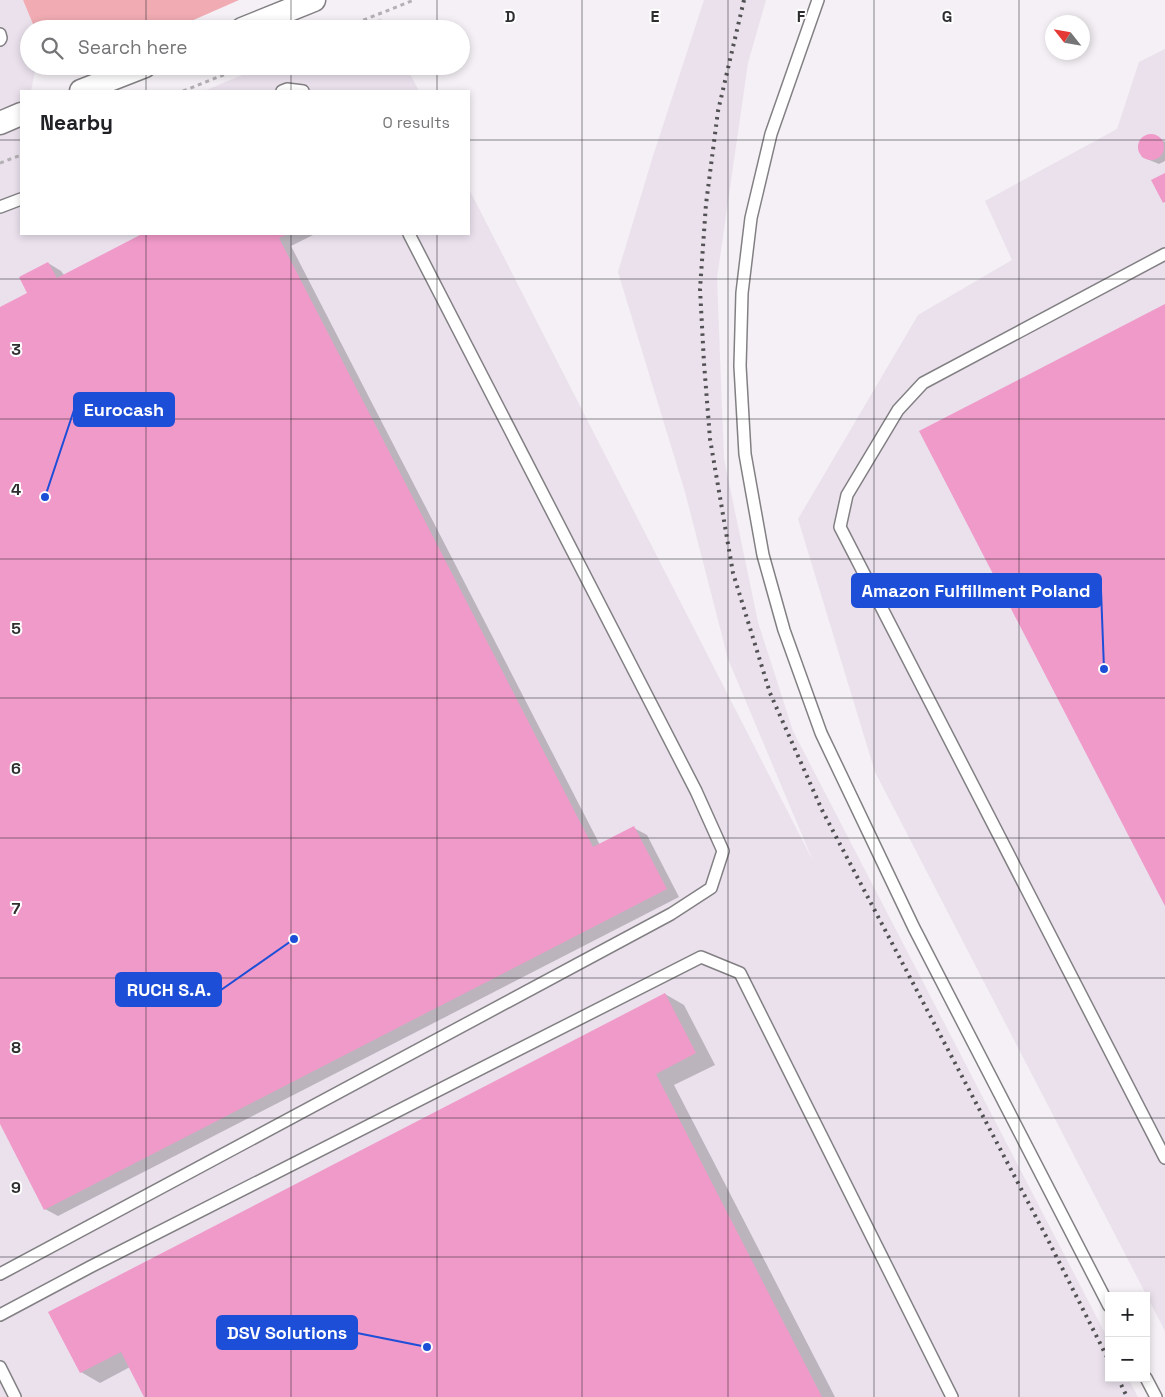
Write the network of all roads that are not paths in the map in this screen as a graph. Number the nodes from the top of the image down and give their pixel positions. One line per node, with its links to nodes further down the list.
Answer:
1 (314, 0): 3 (street)
2 (818, 0): 16 (lane)
3 (264, 20)
4 (0, 34): 5 (lane)
5 (0, 40)
6 (122, 75): 7 (street)
7 (84, 90)
8 (20, 114): 9 (street)
9 (0, 123)
10 (20, 198): 11 (lane)
11 (0, 207)
12 (410, 235): 15 (lane)
13 (1165, 254): 14 (lane)
14 (1165, 1158)
15 (0, 1274)
16 (1105, 1298)
17 (0, 1315): 21 (lane)
18 (0, 1367): 20 (lane)
19 (1148, 1382): 22 (lane)
20 (15, 1397)
21 (952, 1397)
22 (1156, 1397)

